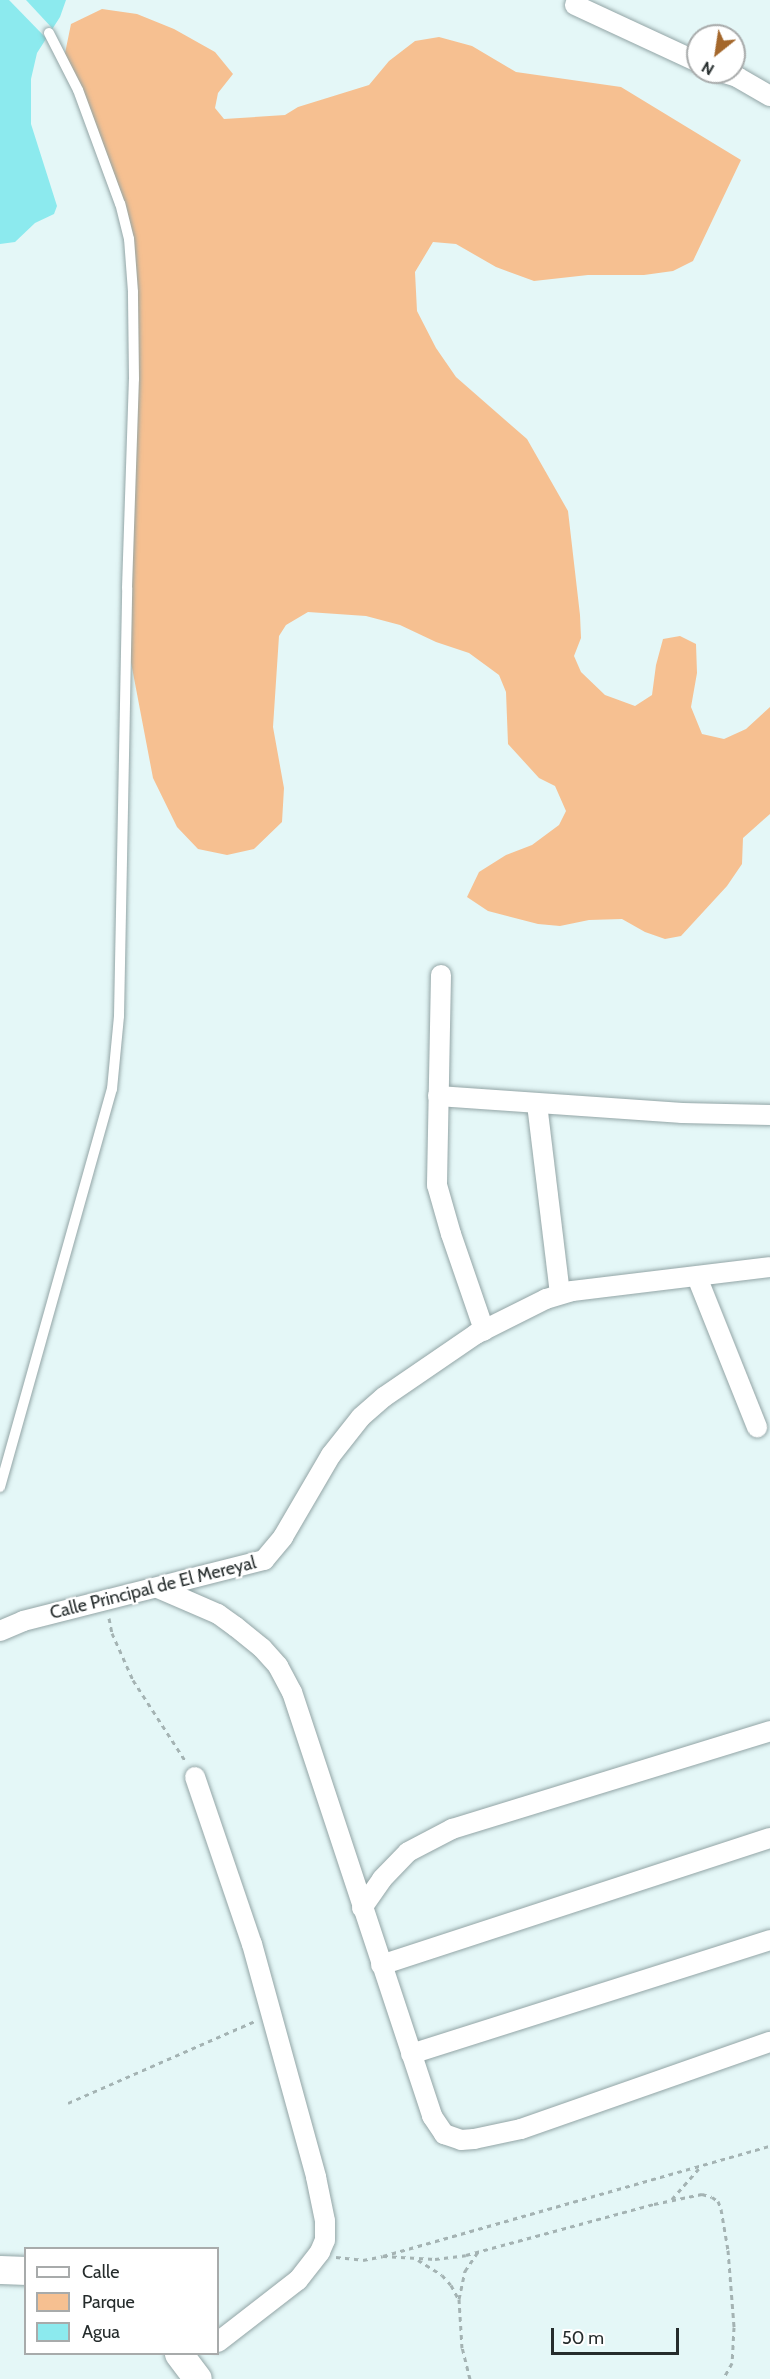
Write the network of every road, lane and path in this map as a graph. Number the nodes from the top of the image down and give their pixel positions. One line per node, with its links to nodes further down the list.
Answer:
1 (575, 5): 3 (street)
2 (49, 33): 15 (lane)
3 (686, 56)
4 (746, 82): 5 (street)
5 (770, 96)
6 (441, 975): 7 (street)
7 (438, 1096): 8 (street); 13 (street)
8 (537, 1104): 9 (street); 12 (street)
9 (770, 1115)
10 (770, 1267): 11 (street, Calle Principal de El Mereyal)
11 (697, 1277): 12 (street, Calle Principal de El Mereyal); 14 (street)
12 (560, 1294): 13 (street, Calle Principal de El Mereyal)
13 (484, 1330): 16 (street, Calle Principal de El Mereyal)
14 (757, 1427)
15 (0, 1487)
16 (158, 1588): 17 (street, Calle Principal de El Mereyal); 22 (street)
17 (106, 1601): 18 (street, Calle Principal de El Mereyal); 20 (path)
18 (0, 1631)
19 (770, 1731): 22 (street)
20 (195, 1777): 25 (street)
21 (770, 1838): 24 (street)
22 (362, 1908): 24 (street)
23 (770, 1940): 27 (street)
24 (381, 1965): 27 (street)
25 (270, 2014): 28 (path); 32 (street)
26 (770, 2042): 27 (street)
27 (411, 2054)
28 (68, 2103)
29 (770, 2145): 30 (path)
30 (702, 2165): 31 (path); 34 (path)
31 (671, 2200): 33 (path); 39 (path)
32 (320, 2252): 34 (path); 37 (street)
33 (478, 2252): 35 (path); 36 (path)
34 (383, 2256): 35 (path)
35 (415, 2259): 36 (path)
36 (459, 2299): 38 (path)
37 (219, 2341)
38 (470, 2379)
39 (723, 2379)

